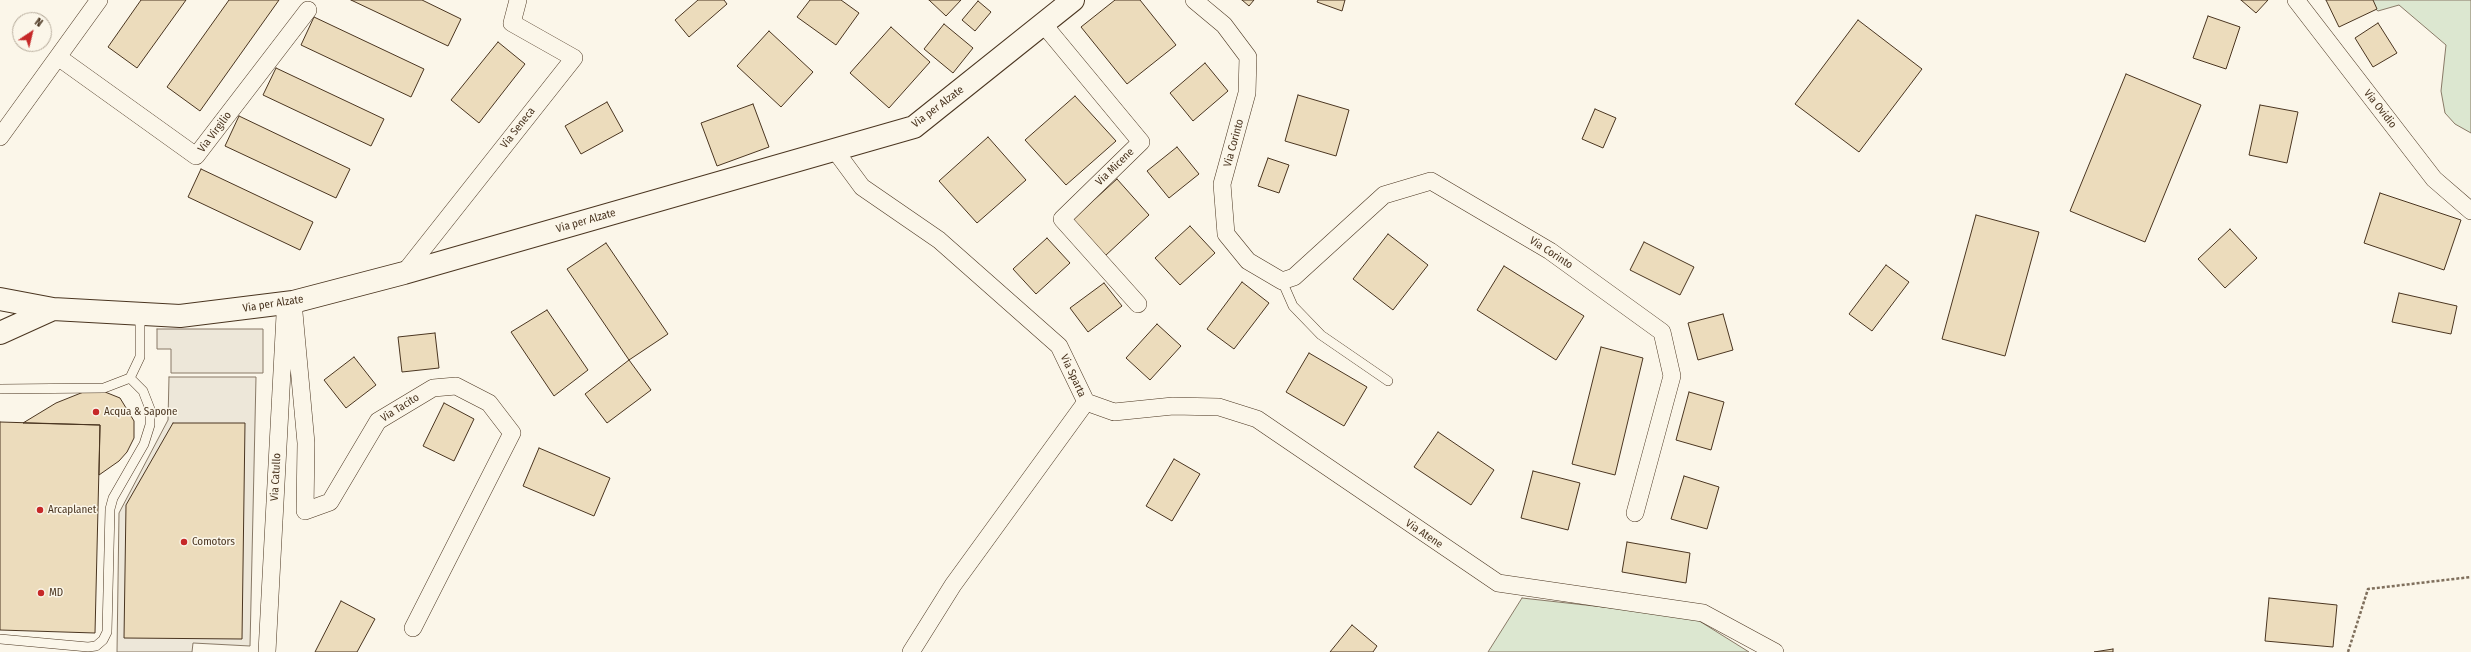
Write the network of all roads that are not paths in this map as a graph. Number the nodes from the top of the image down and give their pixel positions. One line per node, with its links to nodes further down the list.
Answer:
1 (99, 0): 8 (street)
2 (518, 0): 12 (street, Via Seneca)
3 (1074, 0): 7 (street, Via per Alzate)
4 (1194, 0): 13 (street, Via Corinto)
5 (2296, 0): 11 (street, Via Ovidio)
6 (308, 10): 8 (street, Via Virgilio)
7 (1044, 24): 10 (street, Via per Alzate); 16 (street, Via Micene)
8 (58, 57): 9 (street)
9 (0, 137)
10 (834, 150): 12 (street, Via per Alzate); 23 (street, Via Sparta)
11 (2471, 212)
12 (404, 273): 15 (street, Via per Alzate)
13 (1282, 281): 21 (lane); 24 (street, Via Corinto)
14 (0, 299): 17 (street, Via per Alzate)
15 (289, 303): 18 (street, Via per Alzate); 25 (street, Via Tacito); 27 (street, Via Catullo)
16 (1138, 304)
17 (53, 309): 18 (street, Via per Alzate); 19 (street, Via per Alzate)
18 (140, 314): 20 (lane)
19 (0, 333)
20 (130, 378): 22 (lane); 26 (lane)
21 (1388, 381)
22 (0, 389)
23 (1086, 402): 28 (street, Via Sparta); 29 (street, Via Atene)
24 (1635, 513)
25 (413, 628)
26 (0, 639)
27 (266, 652)
28 (911, 652)
29 (1776, 652)

